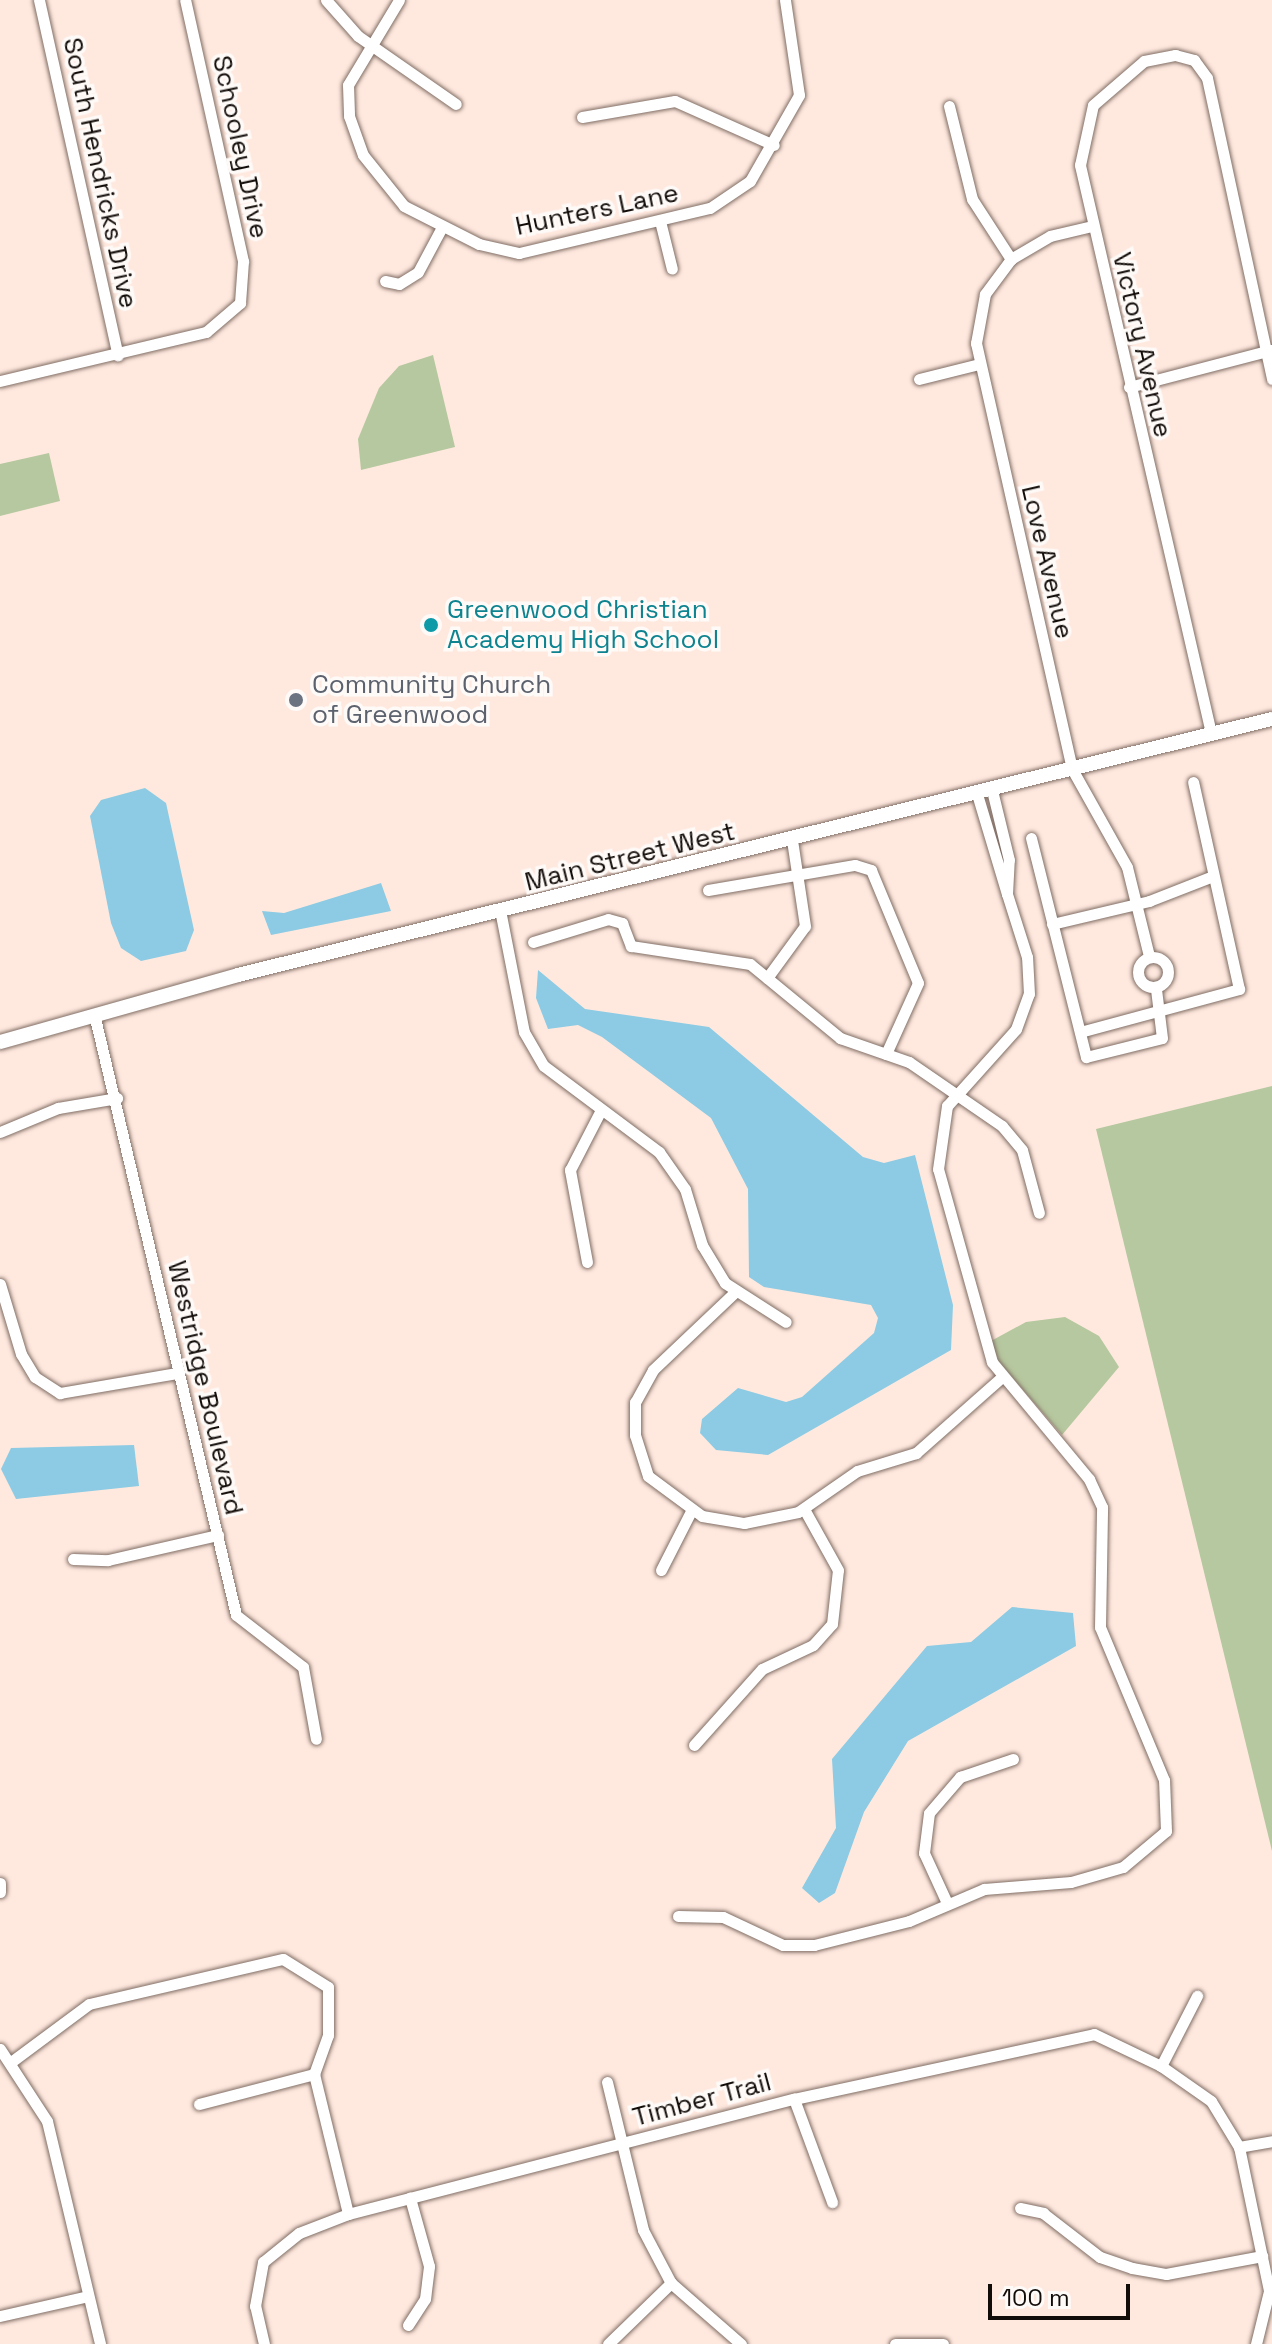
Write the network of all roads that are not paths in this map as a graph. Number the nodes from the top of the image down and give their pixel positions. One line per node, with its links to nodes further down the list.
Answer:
1 (39, 0): 18 (street, South Hendricks Drive)
2 (185, 0): 18 (street, Schooley Drive)
3 (326, 0): 6 (street)
4 (399, 0): 6 (street, Hunters Lane)
5 (785, 0): 10 (street, Hunters Lane)
6 (369, 45): 7 (street); 13 (street, Hunters Lane)
7 (456, 104)
8 (949, 106): 14 (street)
9 (582, 117): 10 (street)
10 (774, 145): 11 (street, Hunters Lane)
11 (660, 221): 13 (street, Hunters Lane); 15 (street)
12 (1092, 226): 14 (street, Love Avenue); 17 (street, Victory Avenue); 23 (street, Victory Avenue)
13 (442, 227): 16 (street)
14 (1011, 259): 19 (street, Love Avenue)
15 (672, 269)
16 (385, 281)
17 (1269, 351): 21 (street); 23 (street)
18 (118, 355): 22 (street)
19 (979, 364): 20 (street); 26 (street, Love Avenue)
20 (919, 379)
21 (1272, 379)
22 (0, 381)
23 (1129, 387): 25 (street, Victory Avenue)
24 (1272, 719): 25 (main road, Main Street West)
25 (1211, 733): 26 (main road, Main Street West)
26 (1072, 769): 28 (main road, Main Street West); 36 (street, Love Avenue)
27 (1193, 782): 32 (street)
28 (992, 790): 29 (main road, Main Street West); 35 (street)
29 (977, 794): 31 (main road, Main Street West); 35 (street)
30 (1031, 838): 38 (street)
31 (792, 840): 33 (street); 37 (main road, Main Street West)
32 (1213, 876): 36 (street); 43 (street)
33 (800, 877): 34 (street); 41 (street); 47 (street)
34 (708, 890)
35 (1007, 894): 48 (street)
36 (1137, 904): 38 (street); 40 (street, Love Avenue)
37 (501, 915): 44 (main road, Main Street West); 50 (street)
38 (1052, 924): 45 (street)
39 (533, 942): 41 (street)
40 (1149, 956): 42 (street, Love Avenue); 42 (street, Love Avenue)
41 (767, 978): 47 (street)
42 (1156, 989): 43 (street, Love Avenue)
43 (1161, 1011): 45 (street); 45 (street)
44 (95, 1018): 46 (main road, Main Street West); 49 (street, Westridge Boulevard)
45 (1080, 1032)
46 (0, 1042)
47 (886, 1054): 48 (street)
48 (955, 1093): 52 (street); 58 (street)
49 (117, 1098): 51 (street); 57 (street, Westridge Boulevard)
50 (601, 1110): 53 (street); 55 (street)
51 (0, 1132)
52 (1039, 1213)
53 (587, 1262)
54 (0, 1284): 57 (street)
55 (734, 1293): 56 (street); 60 (street)
56 (786, 1322)
57 (177, 1373): 61 (street, Westridge Boulevard)
58 (1002, 1377): 59 (street); 69 (street)
59 (804, 1509): 60 (street); 65 (street)
60 (691, 1511): 63 (street)
61 (218, 1535): 62 (street); 64 (street, Westridge Boulevard)
62 (73, 1559)
63 (661, 1570)
64 (316, 1739)
65 (694, 1745)
66 (1013, 1759): 69 (street)
67 (0, 1883): 68 (street)
68 (0, 1892)
69 (947, 1903): 70 (street)
70 (678, 1916)
71 (1197, 1996): 74 (street)
72 (0, 2049): 73 (street)
73 (11, 2062): 75 (street); 88 (street)
74 (1161, 2066): 77 (street, Timber Trail); 81 (street, Timber Trail)
75 (314, 2074): 78 (street); 85 (street)
76 (607, 2082): 80 (street)
77 (794, 2099): 80 (street, Timber Trail); 83 (street)
78 (199, 2104)
79 (1272, 2141): 81 (street)
80 (622, 2144): 82 (street, Timber Trail); 87 (street)
81 (1239, 2147): 86 (street, Timber Trail)
82 (410, 2198): 85 (street, Timber Trail); 90 (street)
83 (832, 2202)
84 (1020, 2208): 86 (street)
85 (348, 2214): 92 (street, Timber Trail)
86 (1262, 2256): 97 (street, Timber Trail)
87 (671, 2283): 93 (street); 94 (street)
88 (88, 2296): 89 (street); 91 (street)
89 (0, 2316)
90 (408, 2325)
91 (100, 2344)
92 (264, 2344)
93 (608, 2344)
94 (741, 2344)
95 (895, 2344): 96 (street)
96 (943, 2344)
97 (1256, 2344)

